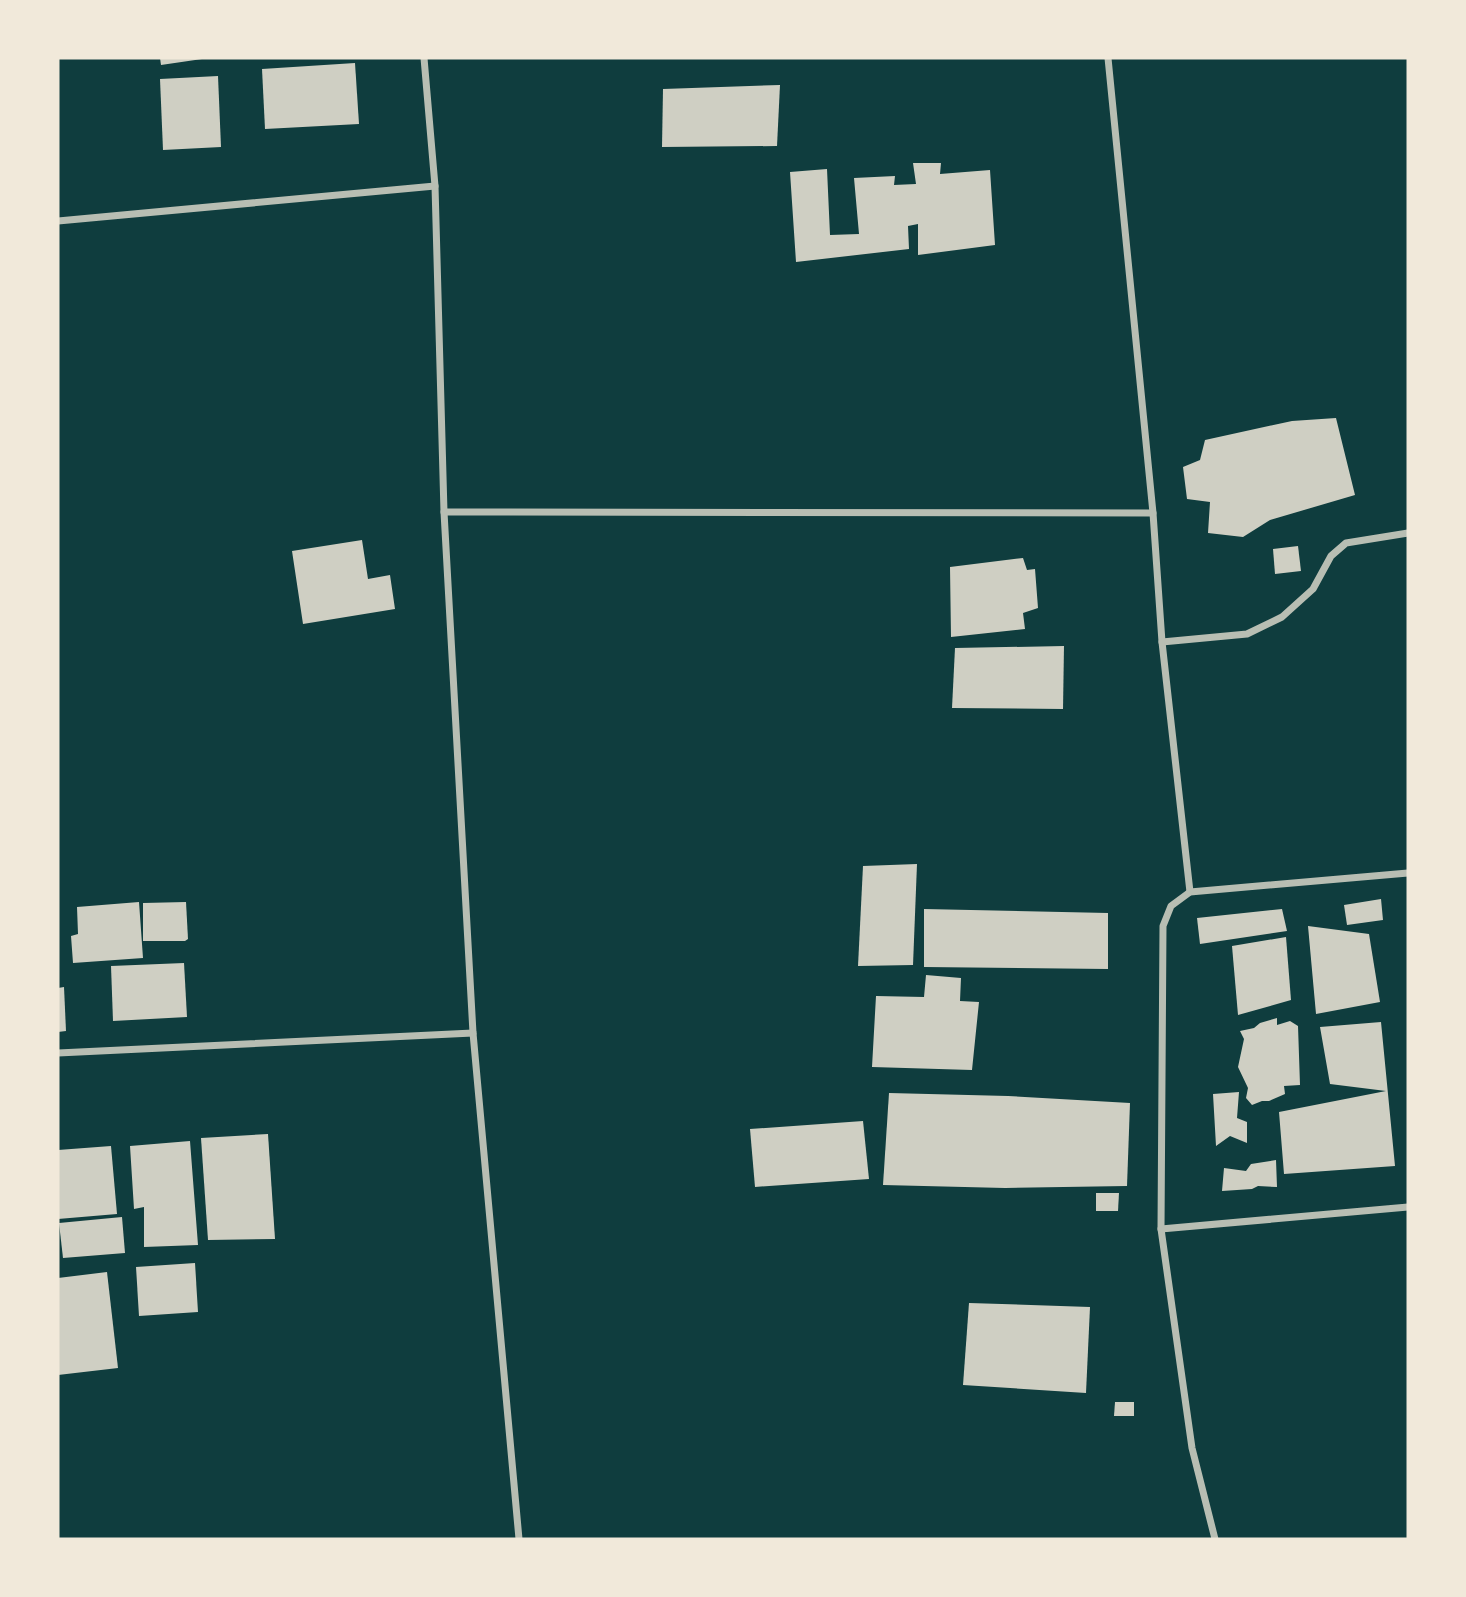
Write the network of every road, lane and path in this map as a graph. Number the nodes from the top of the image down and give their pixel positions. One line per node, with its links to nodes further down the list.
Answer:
1 (424, 58): 3 (street)
2 (1108, 58): 6 (street)
3 (435, 186): 4 (street); 5 (street)
4 (58, 221)
5 (444, 512): 6 (street); 11 (street)
6 (1153, 513): 8 (street)
7 (1408, 533): 8 (street)
8 (1162, 642): 10 (street)
9 (1408, 873): 10 (street)
10 (1190, 892): 14 (street)
11 (473, 1033): 12 (street); 15 (street)
12 (58, 1053)
13 (1408, 1207): 14 (street)
14 (1161, 1229): 16 (street)
15 (519, 1539)
16 (1215, 1539)

